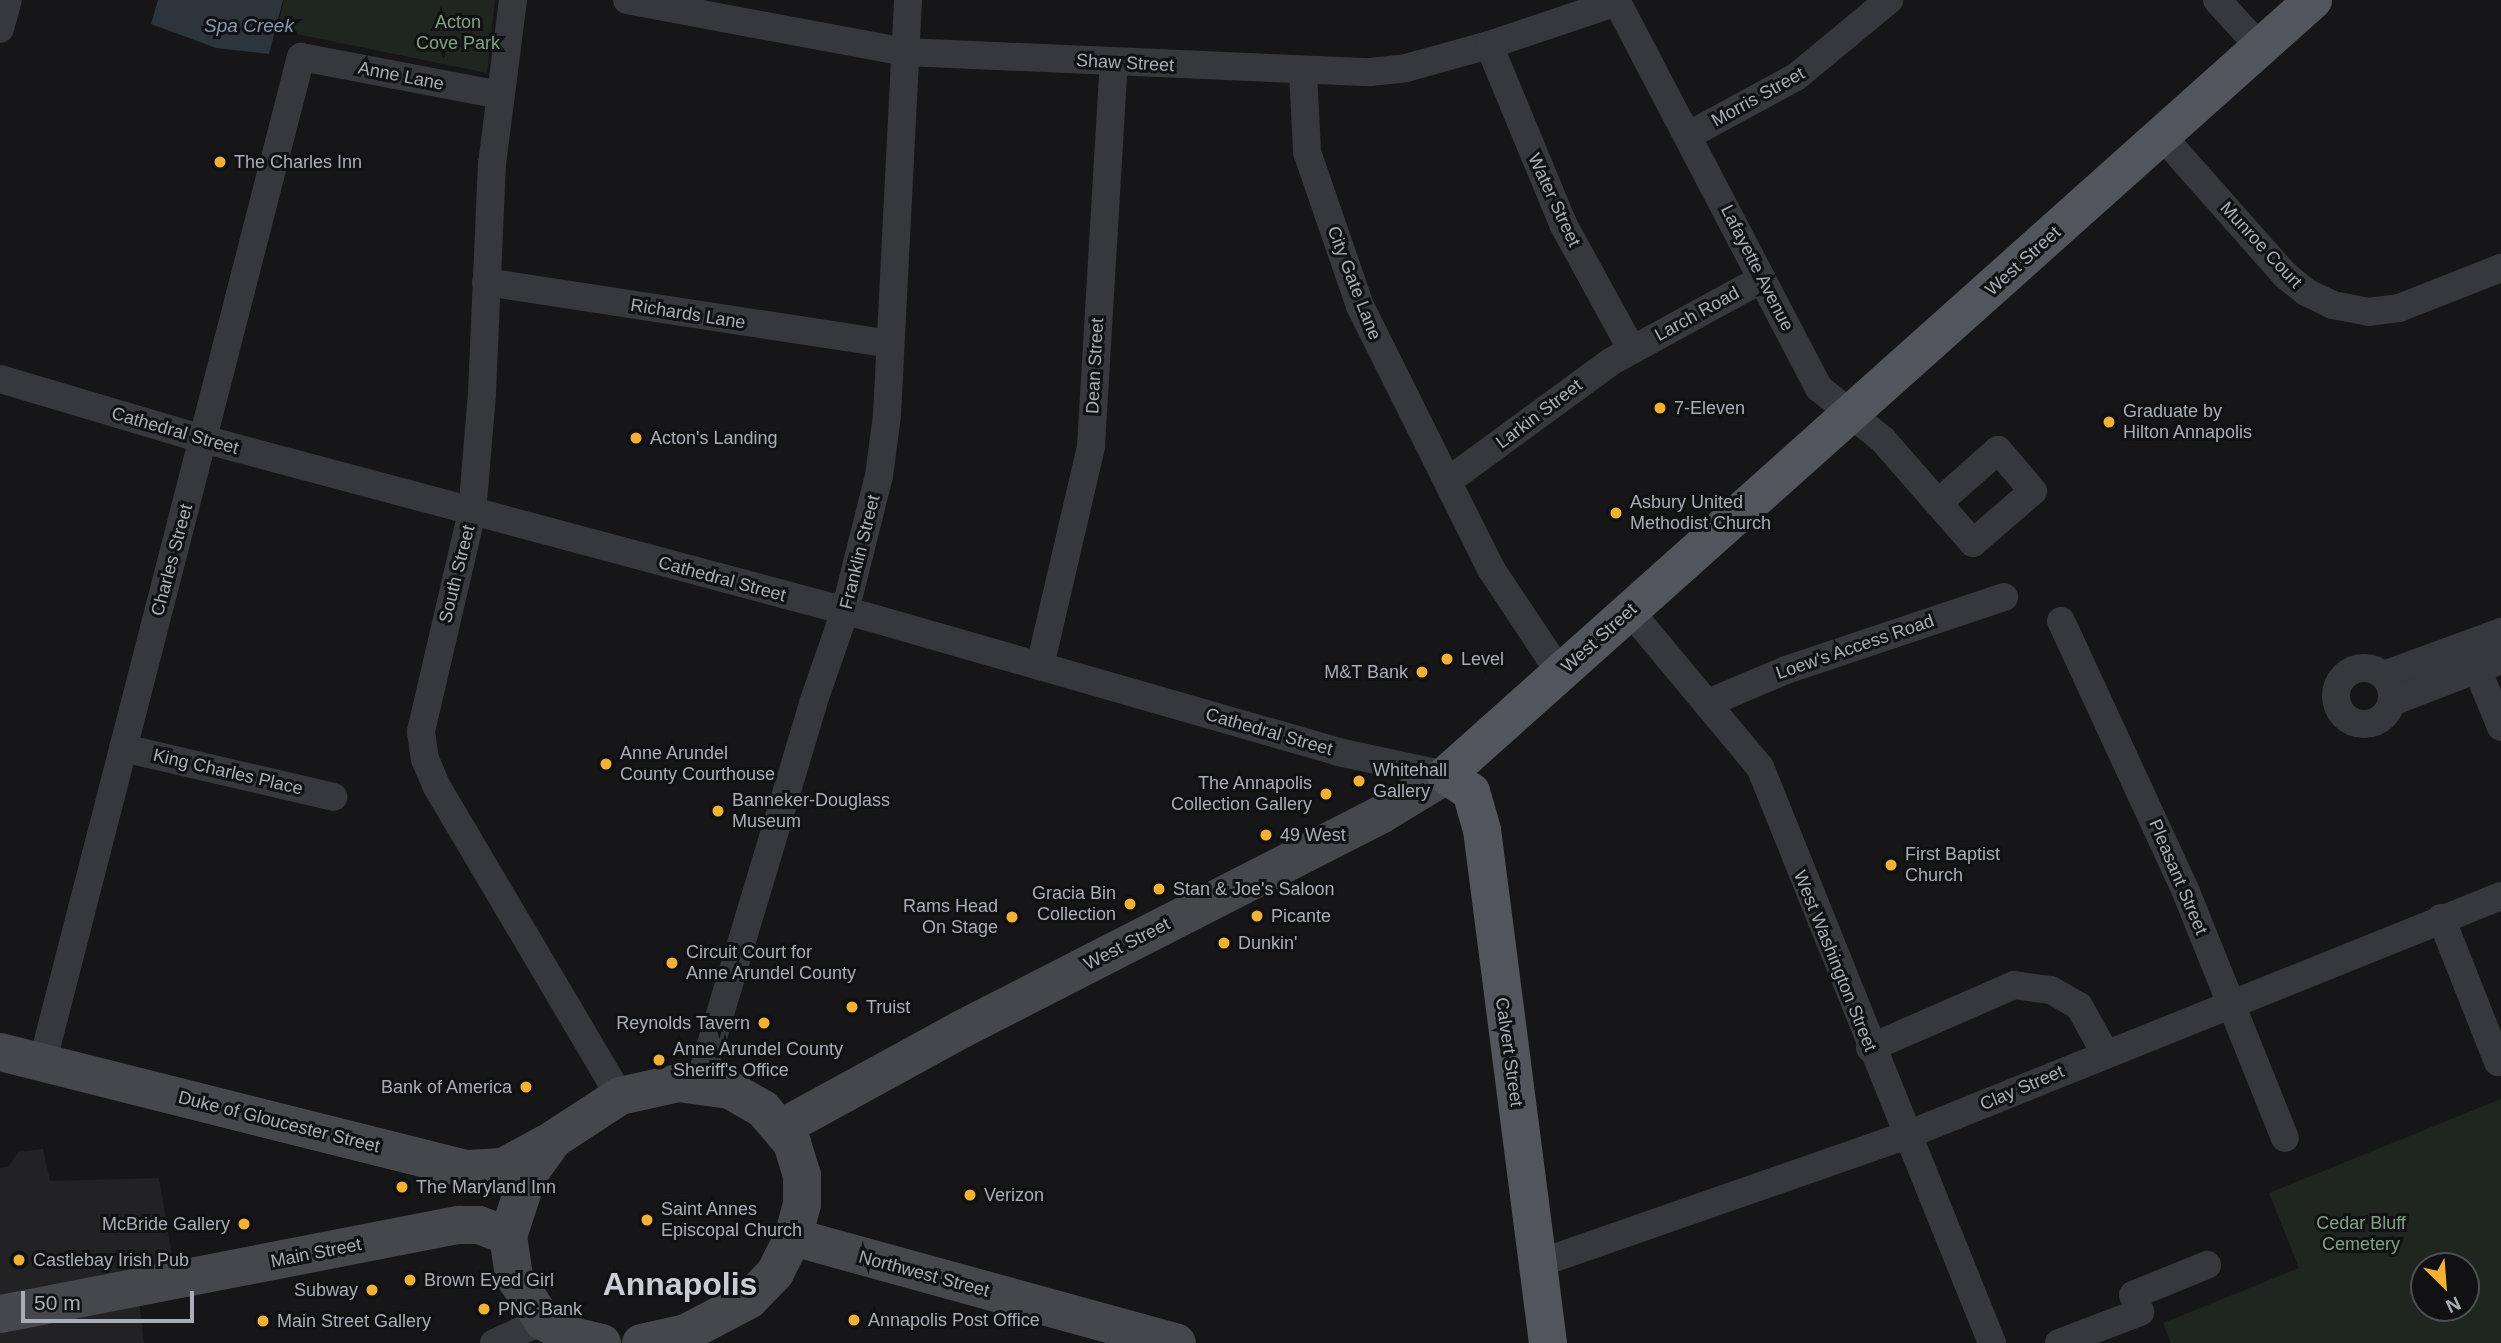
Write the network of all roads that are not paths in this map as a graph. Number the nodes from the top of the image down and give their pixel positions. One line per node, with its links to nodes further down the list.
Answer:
1 (8, 0): 9 (street)
2 (513, 0): 16 (street, South Street)
3 (627, 0): 12 (street, Shaw Street)
4 (908, 0): 12 (street, Franklin Street)
5 (1889, 0): 17 (street, Morris Street)
6 (2217, 0): 11 (street)
7 (2313, 0): 11 (main road, West Street)
8 (1616, 1): 10 (street, Shaw Street); 17 (street, Lafayette Avenue)
9 (0, 29)
10 (1489, 45): 15 (street, Shaw Street); 23 (street, Water Street)
11 (2265, 46): 18 (main road, West Street)
12 (905, 52): 14 (street, Shaw Street); 22 (street, Franklin Street)
13 (301, 57): 16 (street, Anne Lane); 26 (street, Charles Street)
14 (1114, 62): 15 (street, Shaw Street); 36 (street, Dean Street)
15 (1303, 72): 27 (street, City Gate Lane)
16 (500, 95): 21 (street, South Street)
17 (1689, 135): 20 (street, Lafayette Avenue)
18 (2164, 137): 19 (street, Munroe Court); 25 (main road, West Street)
19 (2501, 268)
20 (1762, 279): 23 (street, Larch Road); 25 (street, Lafayette Avenue)
21 (486, 282): 22 (street, Richards Lane); 29 (street, South Street)
22 (889, 344): 32 (street, Franklin Street)
23 (1632, 349): 27 (street, Larkin Street)
24 (0, 379): 26 (street, Cathedral Street)
25 (1852, 414): 28 (street, Lafayette Avenue); 31 (main road, West Street)
26 (203, 439): 29 (street, Cathedral Street); 42 (street, Charles Street)
27 (1448, 481): 37 (street, City Gate Lane)
28 (1938, 503)
29 (472, 512): 32 (street, Cathedral Street); 54 (street, South Street)
30 (2004, 597): 40 (street, Loew's Access Road)
31 (1629, 610): 37 (main road, West Street); 40 (street, West Washington Street)
32 (845, 611): 36 (street, Cathedral Street); 53 (street, Franklin Street)
33 (2061, 621): 47 (street, Pleasant Street)
34 (2501, 632): 35 (street)
35 (2482, 658): 38 (street); 39 (street); 41 (street)
36 (1040, 666): 43 (street, Cathedral Street)
37 (1560, 673): 43 (main road, West Street)
38 (2384, 675): 39 (street); 39 (street)
39 (2392, 702)
40 (1708, 703): 48 (street, West Washington Street)
41 (2501, 727)
42 (123, 748): 44 (street, King Charles Place); 52 (street, Charles Street)
43 (1446, 775): 55 (main road, West Street); 61 (main road, Calvert Street)
44 (333, 797)
45 (2501, 896): 46 (street, Clay Street)
46 (2441, 918): 47 (street, Clay Street); 51 (street)
47 (2229, 1004): 50 (street, Clay Street); 57 (street, Pleasant Street)
48 (1870, 1048): 50 (street); 56 (street, West Washington Street)
49 (0, 1052): 52 (main road, Duke of Gloucester Street)
50 (2105, 1053): 56 (street, Clay Street)
51 (2498, 1062)
52 (42, 1064): 58 (main road, Duke of Gloucester Street)
53 (699, 1084): 54 (main road, Duke of Gloucester Street); 55 (main road, Duke of Gloucester Street)
54 (620, 1096): 58 (main road, Duke of Gloucester Street)
55 (782, 1127): 60 (main road)
56 (1907, 1135): 61 (street, Clay Street); 72 (street, West Washington Street)
57 (2285, 1138)
58 (554, 1139): 59 (main road)
59 (508, 1236): 64 (main road, Main Street); 65 (main road)
60 (793, 1237): 63 (main road); 70 (main road, Northwest Street)
61 (1537, 1264): 71 (main road, Calvert Street)
62 (2207, 1265): 73 (street)
63 (749, 1300): 68 (main road); 69 (main road)
64 (0, 1314)
65 (543, 1321): 66 (street); 67 (main road)
66 (494, 1343)
67 (602, 1343)
68 (640, 1343)
69 (734, 1343)
70 (1177, 1343)
71 (1548, 1343)
72 (1992, 1343)
73 (2059, 1343)

